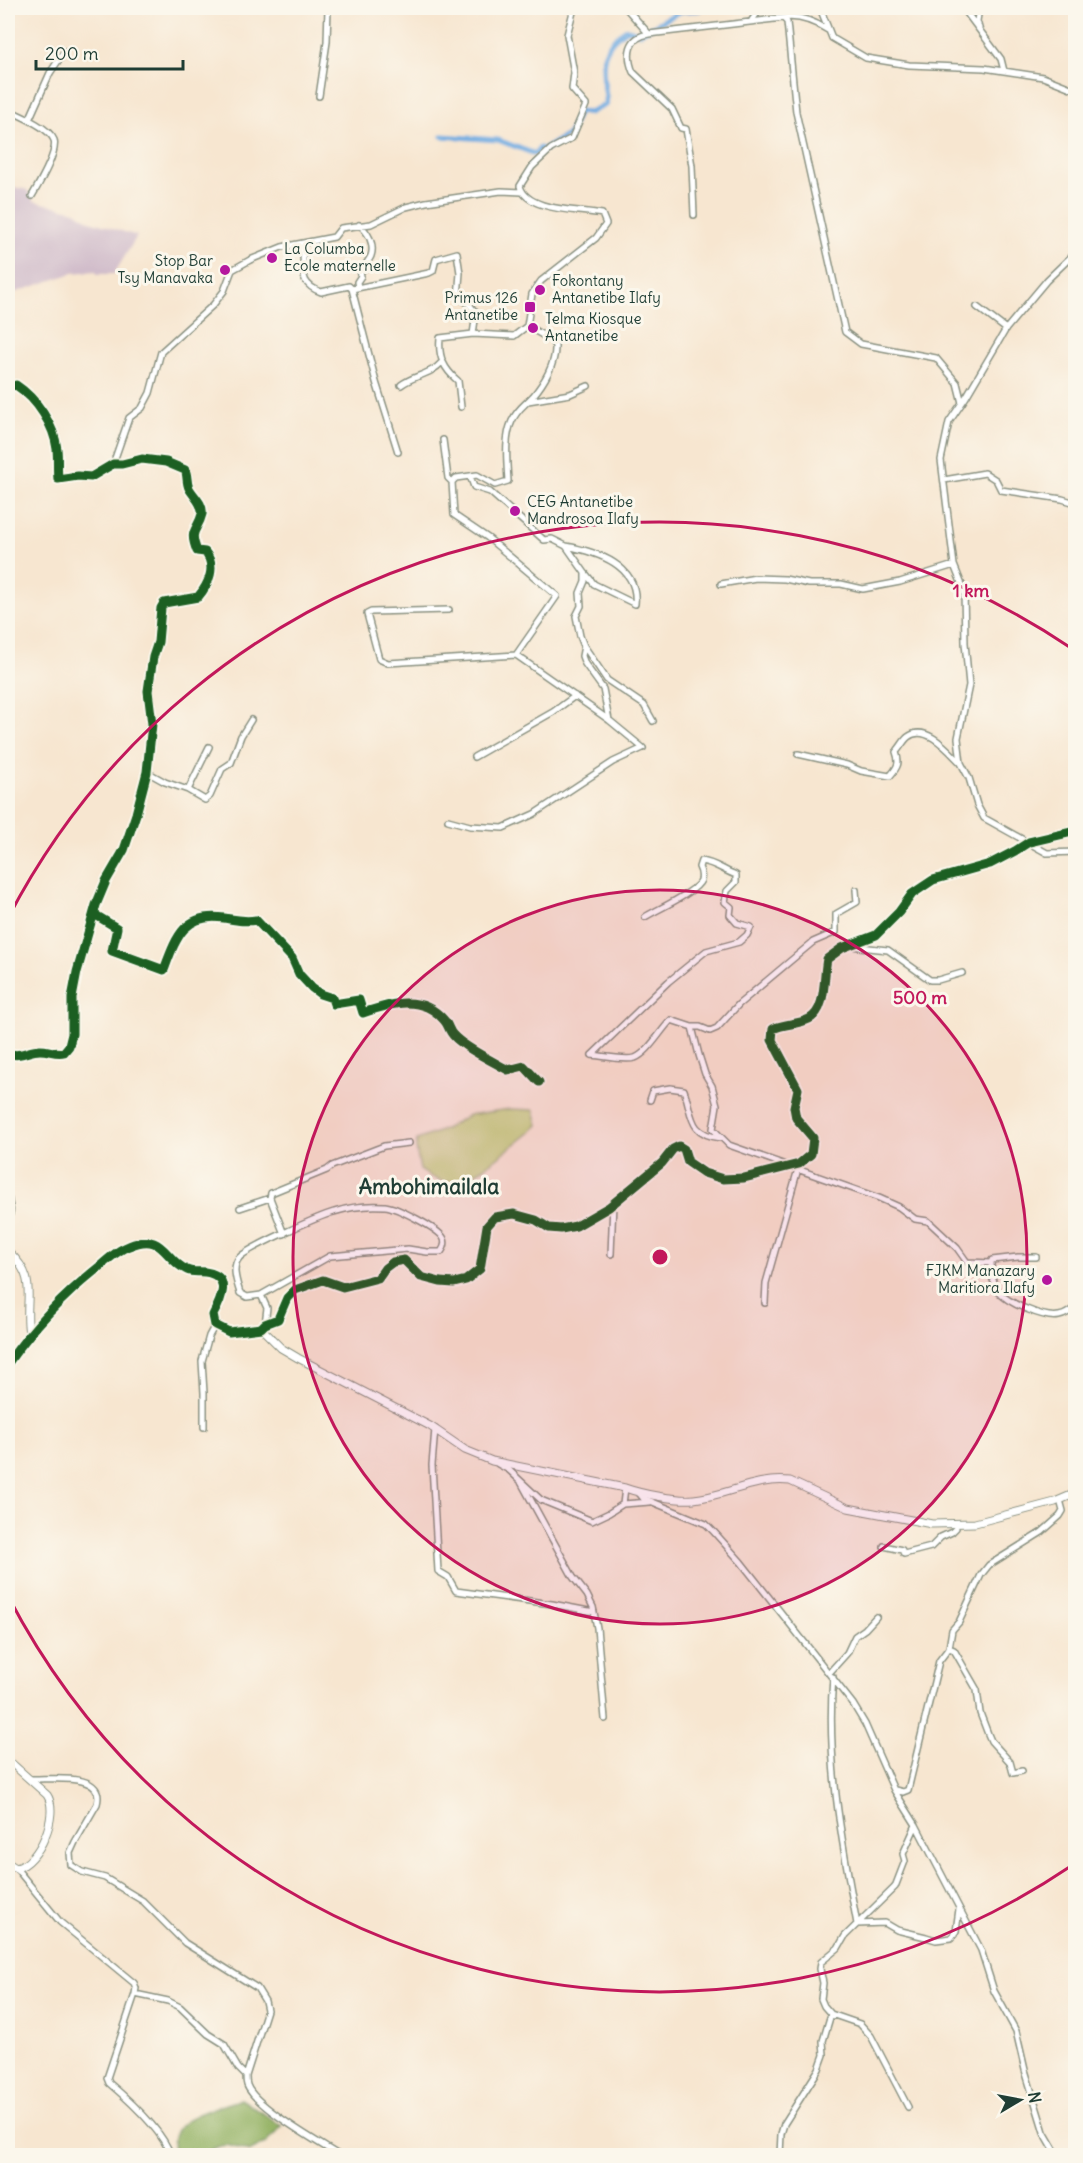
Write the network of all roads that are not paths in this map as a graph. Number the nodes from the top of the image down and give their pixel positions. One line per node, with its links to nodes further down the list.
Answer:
1 (328, 8): 16 (street)
2 (574, 8): 19 (street)
3 (626, 8): 12 (street)
4 (761, 8): 9 (street)
5 (820, 8): 10 (street)
6 (963, 8): 11 (street)
7 (979, 8): 11 (street)
8 (783, 18): 9 (street); 10 (street); 35 (street)
9 (752, 20): 12 (street)
10 (828, 30): 14 (street)
11 (980, 32): 14 (street)
12 (649, 34): 21 (street)
13 (64, 52): 18 (street)
14 (1004, 71): 15 (street)
15 (1076, 90)
16 (320, 96)
17 (8, 110): 18 (street)
18 (29, 120): 20 (street)
19 (522, 192): 22 (street); 27 (street)
20 (32, 196)
21 (694, 215)
22 (359, 225): 23 (street); 25 (street)
23 (301, 244): 25 (street); 39 (street)
24 (1076, 252): 28 (street)
25 (355, 288): 29 (street); 38 (street)
26 (976, 307): 28 (street)
27 (527, 326): 29 (street); 34 (street)
28 (1006, 329): 35 (street)
29 (473, 334): 30 (street)
30 (442, 362): 31 (street); 36 (street)
31 (401, 385)
32 (588, 386): 34 (street)
33 (8, 387): 39 (street)
34 (528, 401): 40 (street)
35 (962, 403): 41 (street)
36 (461, 407)
37 (443, 440): 42 (street)
38 (398, 452)
39 (113, 464): 59 (street)
40 (470, 476): 42 (street); 44 (street)
41 (944, 480): 43 (street); 45 (street)
42 (452, 482): 50 (street)
43 (1076, 503)
44 (566, 546): 46 (street); 46 (street)
45 (954, 565): 47 (street); 58 (street)
46 (585, 573): 49 (street)
47 (721, 584)
48 (449, 610): 50 (street)
49 (584, 646): 53 (street); 54 (street)
50 (516, 655): 51 (street)
51 (575, 696): 53 (street); 57 (street)
52 (251, 720): 60 (street)
53 (609, 720): 61 (street)
54 (653, 721)
55 (209, 747): 60 (street)
56 (798, 754): 58 (street)
57 (474, 757)
58 (961, 763): 63 (street)
59 (147, 772): 60 (street); 70 (street)
60 (188, 790)
61 (448, 820)
62 (1076, 831): 63 (street)
63 (1029, 842): 64 (street); 67 (street)
64 (1076, 852)
65 (856, 890): 69 (street)
66 (645, 917): 69 (street)
67 (850, 946): 68 (street); 74 (street)
68 (962, 973)
69 (693, 1027): 72 (street)
70 (8, 1053)
71 (650, 1100): 72 (street)
72 (721, 1138): 74 (street)
73 (409, 1143): 75 (street)
74 (794, 1168): 77 (street); 84 (street); 86 (street)
75 (270, 1198): 78 (street); 80 (street)
76 (8, 1199): 79 (street)
77 (613, 1203): 82 (street); 89 (street)
78 (240, 1208)
79 (8, 1220)
80 (284, 1234): 85 (street); 85 (street)
81 (8, 1251): 90 (street)
82 (611, 1254)
83 (1036, 1257): 84 (street)
84 (991, 1263): 87 (street)
85 (261, 1295): 89 (street)
86 (765, 1303)
87 (1076, 1306)
88 (215, 1325): 89 (street); 90 (street); 92 (street)
89 (263, 1326): 93 (street)
90 (29, 1334): 91 (street)
91 (8, 1363)
92 (204, 1427)
93 (435, 1429): 94 (street); 104 (street)
94 (492, 1461): 95 (street); 96 (street)
95 (520, 1482): 101 (street); 104 (street)
96 (625, 1488): 97 (street); 101 (street)
97 (639, 1493): 100 (street); 102 (street)
98 (1076, 1493): 99 (street)
99 (1060, 1500): 102 (street); 106 (street)
100 (651, 1502): 101 (street); 107 (street)
101 (623, 1504)
102 (955, 1524): 103 (street)
103 (884, 1546)
104 (594, 1612): 108 (street)
105 (876, 1617): 107 (street)
106 (949, 1648): 110 (street); 112 (street)
107 (831, 1675): 112 (street); 117 (street)
108 (605, 1719)
109 (8, 1760): 111 (street)
110 (1022, 1771)
111 (30, 1779): 115 (street); 120 (street)
112 (894, 1790): 113 (street)
113 (916, 1825): 116 (street); 117 (street)
114 (8, 1863): 115 (street)
115 (16, 1868): 118 (street)
116 (959, 1907): 117 (street); 125 (street)
117 (857, 1924): 119 (street)
118 (135, 1994): 120 (street); 122 (street)
119 (831, 2014): 121 (street); 124 (street)
120 (246, 2076): 123 (street)
121 (908, 2107)
122 (171, 2156)
123 (340, 2156)
124 (780, 2156)
125 (1058, 2156)

